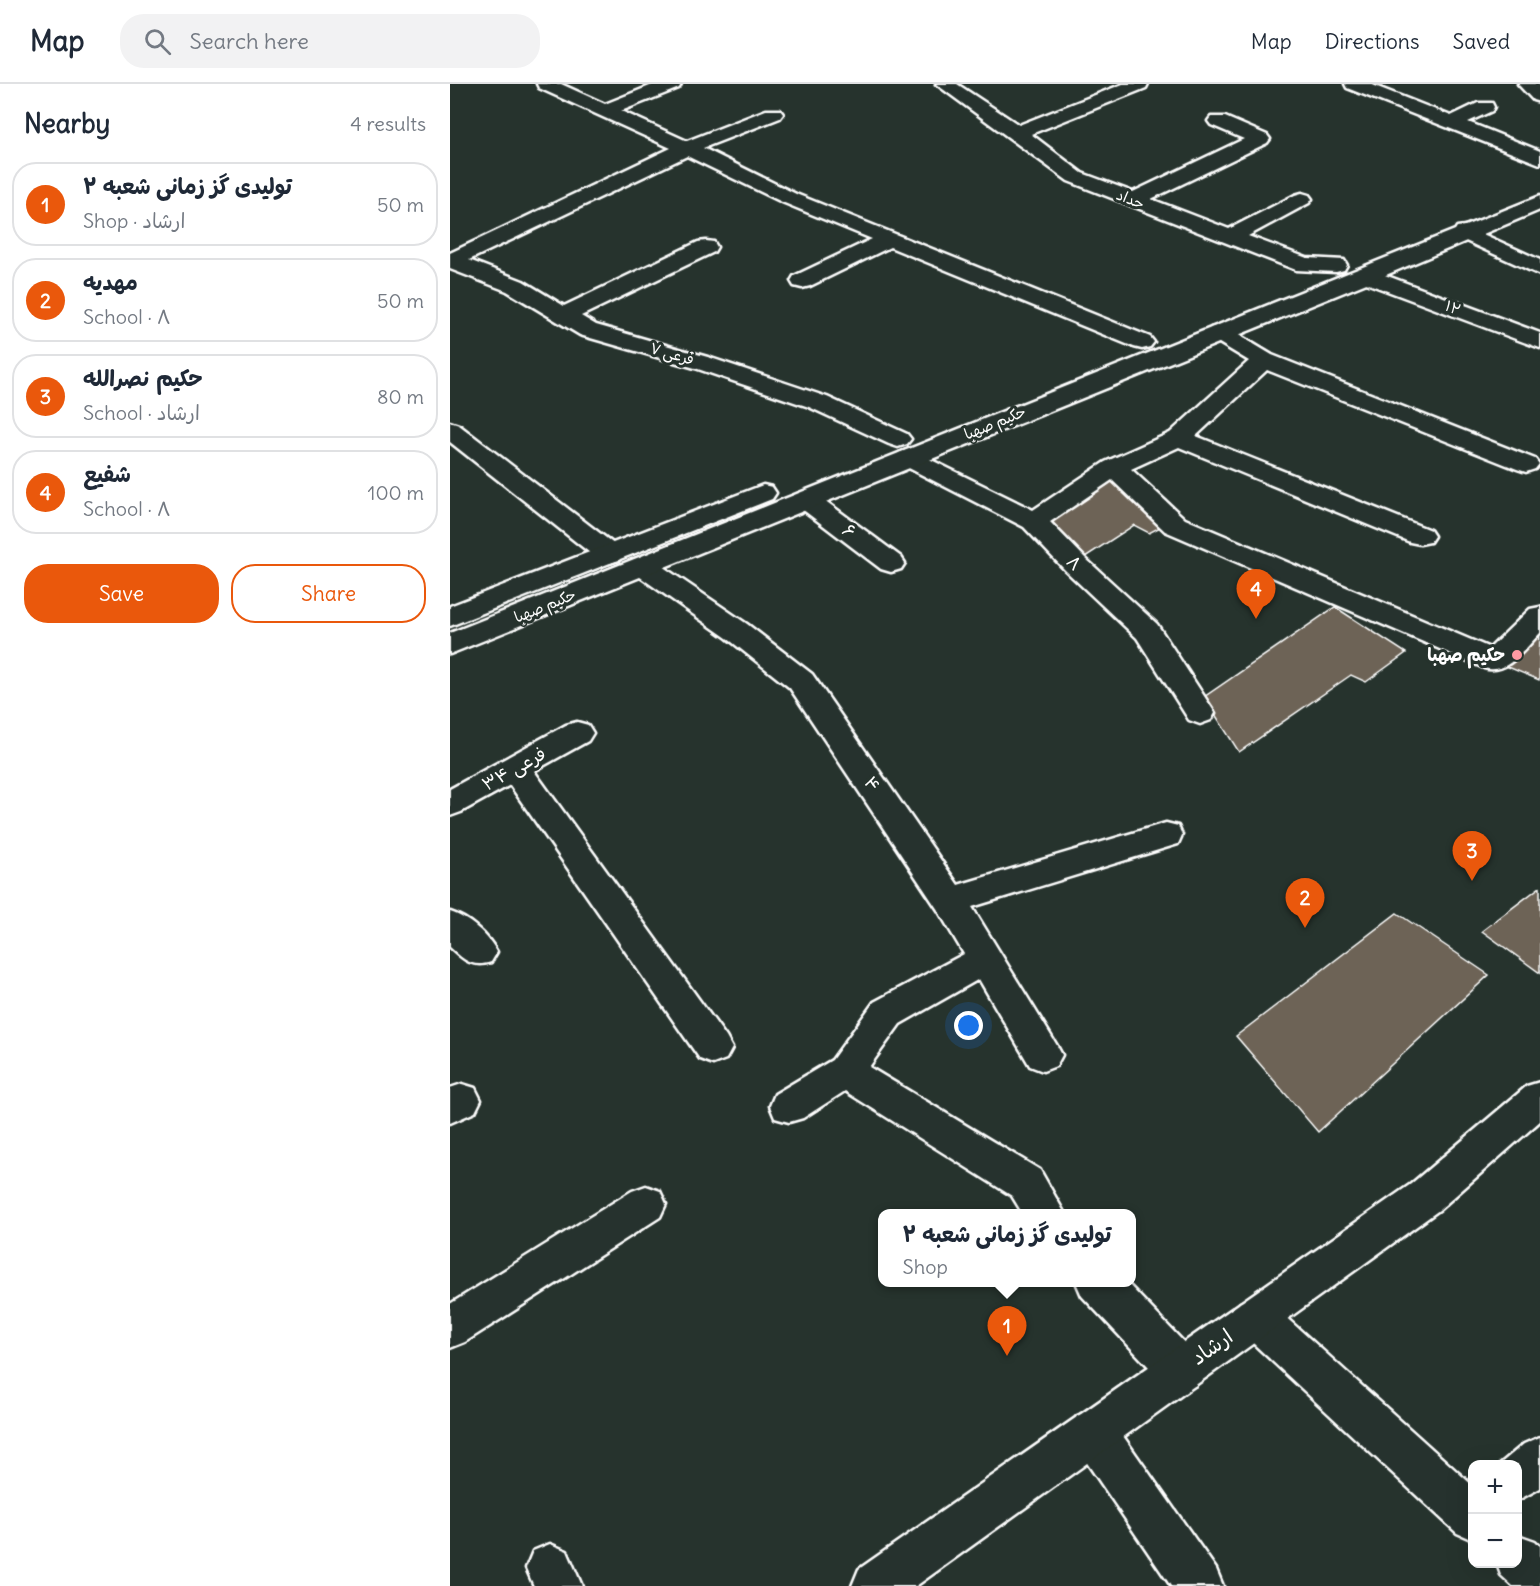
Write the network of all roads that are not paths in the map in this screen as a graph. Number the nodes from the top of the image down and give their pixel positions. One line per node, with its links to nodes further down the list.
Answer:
1 (546, 84): 11 (street)
2 (672, 84): 11 (street)
3 (1138, 84): 15 (street)
4 (1354, 84): 8 (street)
5 (1408, 84): 8 (street)
6 (1527, 84): 9 (street)
7 (950, 85): 15 (street, حداد)
8 (1381, 95): 14 (street)
9 (1540, 96)
10 (1485, 107): 14 (street)
11 (604, 111): 16 (street)
12 (773, 114): 16 (street)
13 (1218, 121): 20 (street)
14 (1451, 123): 17 (street)
15 (1017, 133): 20 (street, حداد)
16 (687, 148): 24 (street); 26 (street)
17 (1540, 158)
18 (1540, 184): 27 (street, حکیم صهبا)
19 (1302, 199): 23 (street)
20 (1133, 200): 23 (street, حداد)
21 (1540, 202): 22 (street, حکیم صهبا)
22 (1466, 232): 28 (street); 29 (street, حکیم صهبا)
23 (1232, 236): 27 (street, حداد)
24 (890, 239): 30 (street); 34 (street)
25 (706, 247): 31 (street)
26 (450, 261): 31 (street, فرعی ۷)
27 (1336, 265): 29 (street, ۱۲); 34 (street, حکیم صهبا)
28 (1540, 268)
29 (1366, 275): 32 (street, حکیم صهبا); 33 (street, ۱۲)
30 (802, 281)
31 (564, 315): 38 (street, فرعی ۷)
32 (1219, 333): 35 (street); 38 (street, حکیم صهبا)
33 (1540, 341)
34 (1142, 342): 38 (street, حکیم صهبا)
35 (1264, 360): 37 (street); 39 (street)
36 (450, 430): 44 (street)
37 (1179, 438): 40 (street); 43 (street)
38 (903, 449): 41 (street, حکیم صهبا); 42 (street, ۸); 44 (street, حکیم صهبا)
39 (1526, 464)
40 (1114, 467): 42 (street); 47 (street)
41 (807, 500): 45 (street, ۶); 46 (street, حکیم صهبا)
42 (1034, 521): 50 (street, ۸)
43 (1420, 536)
44 (609, 554): 48 (street, حکیم صهبا)
45 (891, 563)
46 (643, 566): 49 (street, حکیم صهبا); 55 (street, ۴)
47 (1540, 616)
48 (450, 617)
49 (450, 644)
50 (1200, 713)
51 (577, 733): 52 (street, فرعی ۳۴)
52 (515, 768): 53 (street, فرعی ۳۴); 59 (street)
53 (450, 804)
54 (1166, 835): 55 (street)
55 (950, 901): 58 (street, ۴)
56 (450, 926): 57 (street)
57 (478, 952)
58 (985, 959): 60 (street, ۴); 61 (street)
59 (713, 1048)
60 (1043, 1055)
61 (845, 1071): 63 (street); 65 (street)
62 (1540, 1098): 67 (street, ارشاد)
63 (789, 1106)
64 (646, 1204): 68 (street)
65 (1042, 1209)
66 (1102, 1287): 69 (street)
67 (1255, 1317): 69 (street, ارشاد); 73 (street)
68 (450, 1328)
69 (1180, 1370): 70 (street, ارشاد)
70 (1093, 1432): 76 (street, ارشاد); 77 (street)
71 (1540, 1460): 72 (street)
72 (1522, 1474)
73 (1468, 1510)
74 (1522, 1562): 75 (street)
75 (1540, 1579)
76 (876, 1586)
77 (1199, 1586)

